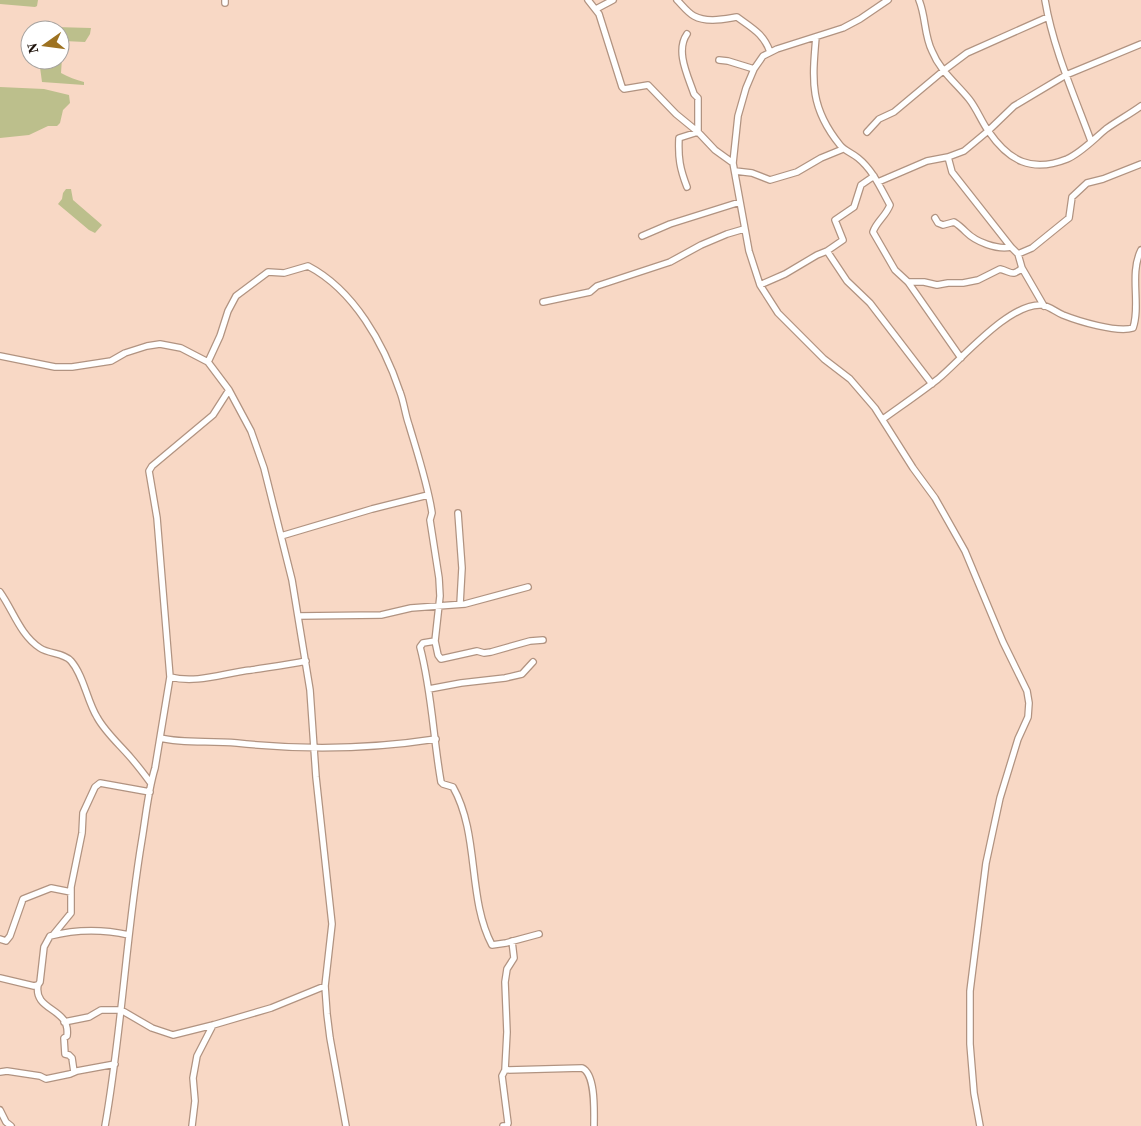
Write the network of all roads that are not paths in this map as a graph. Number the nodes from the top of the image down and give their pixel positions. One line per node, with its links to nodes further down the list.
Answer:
1 (588, 0): 7 (street)
2 (614, 0): 7 (street)
3 (677, 0): 12 (street)
4 (888, 0): 10 (street)
5 (918, 0): 15 (street)
6 (1045, 0): 8 (street)
7 (596, 9): 19 (street)
8 (1048, 17): 15 (street); 16 (street)
9 (687, 34): 19 (street)
10 (816, 37): 12 (street); 22 (street)
11 (1141, 44): 16 (street)
12 (770, 52): 14 (street)
13 (719, 60): 14 (street)
14 (754, 69): 24 (street)
15 (944, 71): 18 (street); 20 (street)
16 (1066, 75): 18 (street); 21 (street)
17 (1141, 106): 21 (street)
18 (988, 131): 21 (street); 23 (street)
19 (698, 132): 24 (street); 29 (street)
20 (867, 132)
21 (1091, 141)
22 (843, 149): 26 (street); 27 (street)
23 (948, 157): 28 (street); 34 (street)
24 (733, 162): 26 (street)
25 (1141, 164): 37 (street)
26 (735, 171): 30 (street)
27 (874, 176): 28 (street); 36 (street)
28 (878, 182): 39 (street)
29 (687, 187)
30 (740, 202): 32 (street); 33 (street)
31 (935, 218): 34 (street)
32 (744, 229): 40 (street); 41 (street)
33 (642, 236)
34 (1011, 247): 37 (street)
35 (1141, 250): 42 (street)
36 (827, 251): 40 (street); 46 (street)
37 (1018, 254): 38 (street)
38 (1022, 268): 39 (street); 42 (street)
39 (908, 282): 44 (street)
40 (760, 285): 48 (street)
41 (543, 302)
42 (1044, 306): 44 (street)
43 (0, 356): 45 (street)
44 (962, 358): 46 (street)
45 (208, 362): 47 (street); 49 (street)
46 (932, 384): 48 (street)
47 (228, 390): 51 (street); 61 (street)
48 (883, 419): 91 (street)
49 (428, 495): 51 (street); 55 (street)
50 (458, 513): 54 (street)
51 (281, 536): 56 (street)
52 (528, 587): 54 (street)
53 (0, 592): 66 (street)
54 (460, 604): 55 (street)
55 (439, 606): 56 (street); 58 (street)
56 (298, 616): 59 (street)
57 (543, 640): 58 (street)
58 (435, 641): 62 (street)
59 (306, 661): 61 (street); 65 (street)
60 (533, 662): 62 (street)
61 (170, 677): 63 (street)
62 (429, 689): 64 (street)
63 (160, 738): 65 (street); 66 (street)
64 (436, 739): 65 (street); 73 (street)
65 (315, 747): 76 (street)
66 (150, 782): 67 (street)
67 (150, 792): 68 (street); 71 (street)
68 (71, 892): 70 (street); 72 (street)
69 (539, 934): 73 (street)
70 (54, 935): 71 (street); 75 (street)
71 (129, 935): 77 (street)
72 (0, 939)
73 (512, 941): 81 (street)
74 (0, 978): 75 (street)
75 (38, 985): 78 (street)
76 (325, 986): 79 (street); 88 (street)
77 (121, 1010): 78 (street); 79 (street); 80 (street)
78 (64, 1022): 83 (street)
79 (213, 1025): 87 (street)
80 (115, 1064): 83 (street); 86 (street)
81 (505, 1070): 89 (street); 90 (street)
82 (0, 1072): 83 (street)
83 (74, 1072)
84 (0, 1110): 85 (street)
85 (11, 1126)
86 (105, 1126)
87 (192, 1126)
88 (346, 1126)
89 (503, 1126)
90 (594, 1126)
91 (980, 1126)

